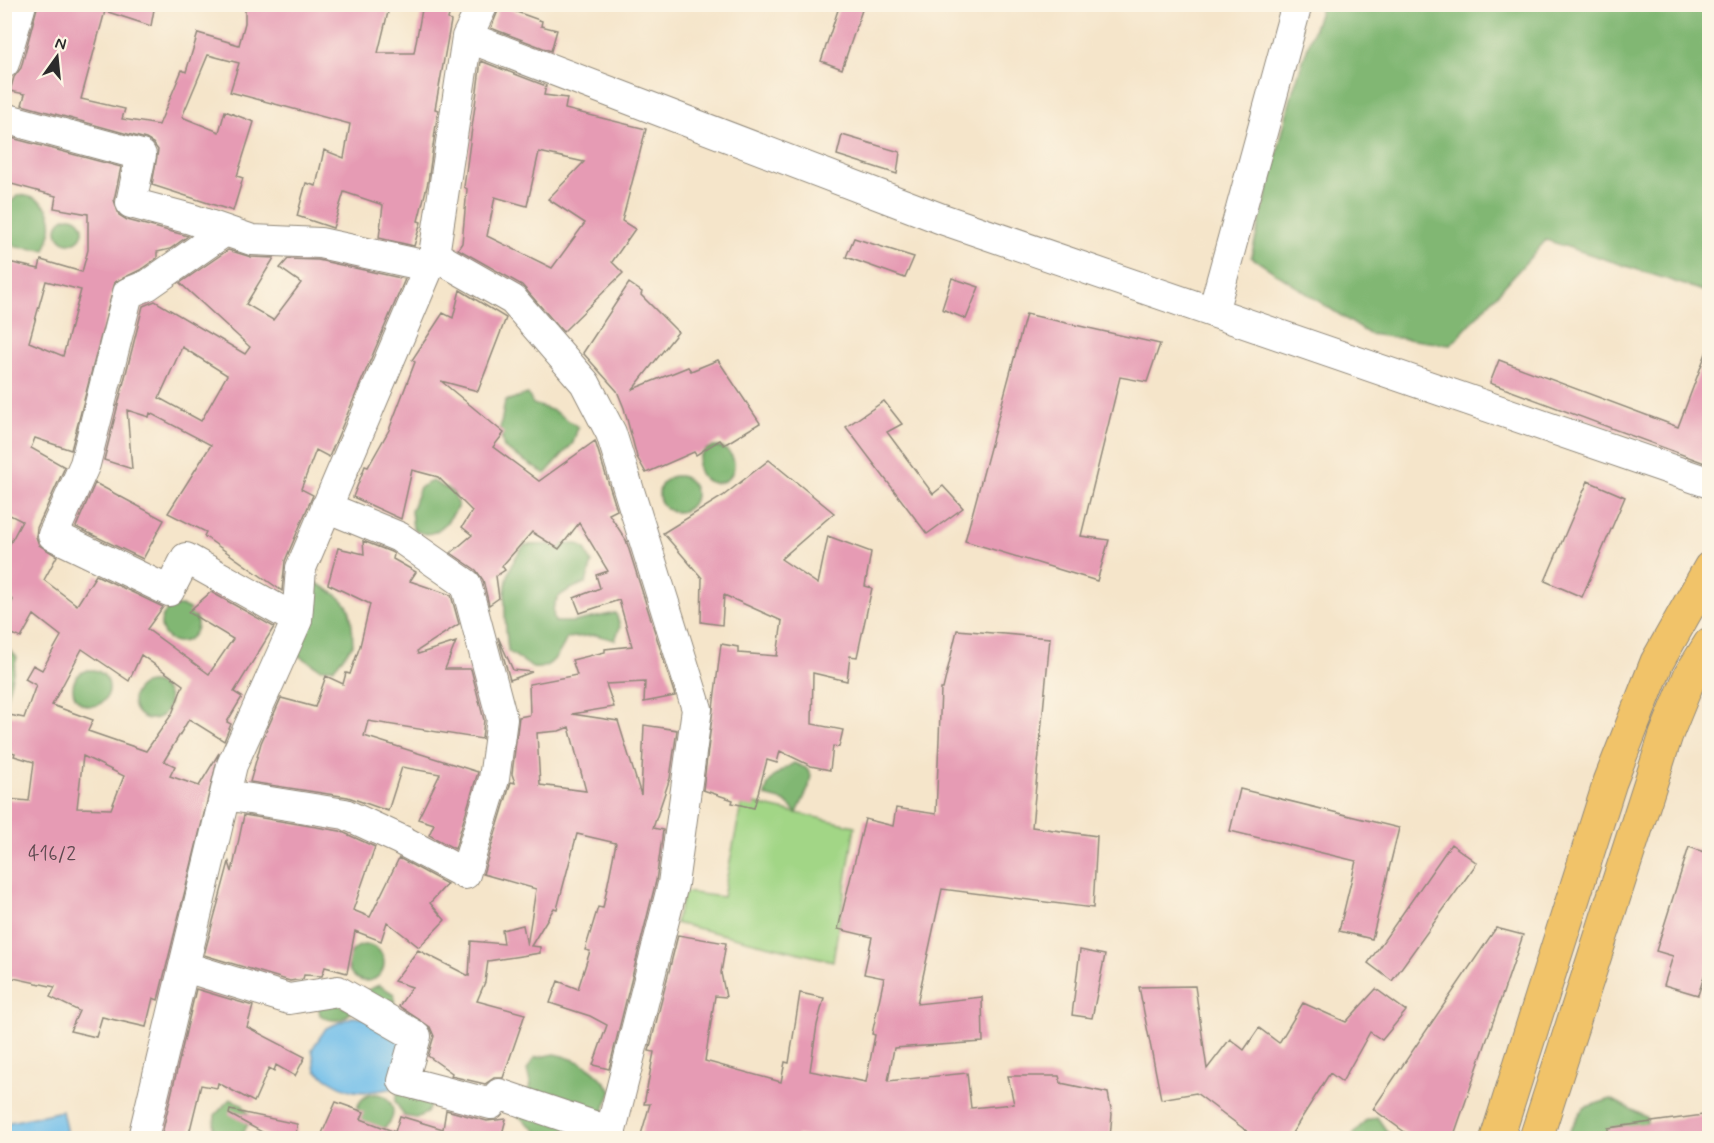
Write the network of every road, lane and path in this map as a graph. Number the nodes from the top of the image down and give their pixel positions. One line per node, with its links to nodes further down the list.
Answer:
1 (21, 4): 5 (street)
2 (483, 4): 4 (street)
3 (1297, 4): 9 (street)
4 (467, 37): 8 (street); 9 (street)
5 (4, 63)
6 (4, 118): 7 (street)
7 (225, 231): 8 (street); 13 (street)
8 (431, 261): 11 (street); 19 (street)
9 (1213, 312): 10 (street)
10 (1710, 483)
11 (326, 507): 13 (street); 17 (street)
12 (1710, 568): 15 (main road)
13 (297, 620): 17 (street)
14 (1710, 644): 16 (main road)
15 (1657, 663): 16 (main road); 21 (main road)
16 (1690, 676): 22 (main road)
17 (225, 795): 18 (street)
18 (185, 967): 19 (street); 20 (street)
19 (610, 1135)
20 (143, 1138)
21 (1497, 1138)
22 (1536, 1138)

